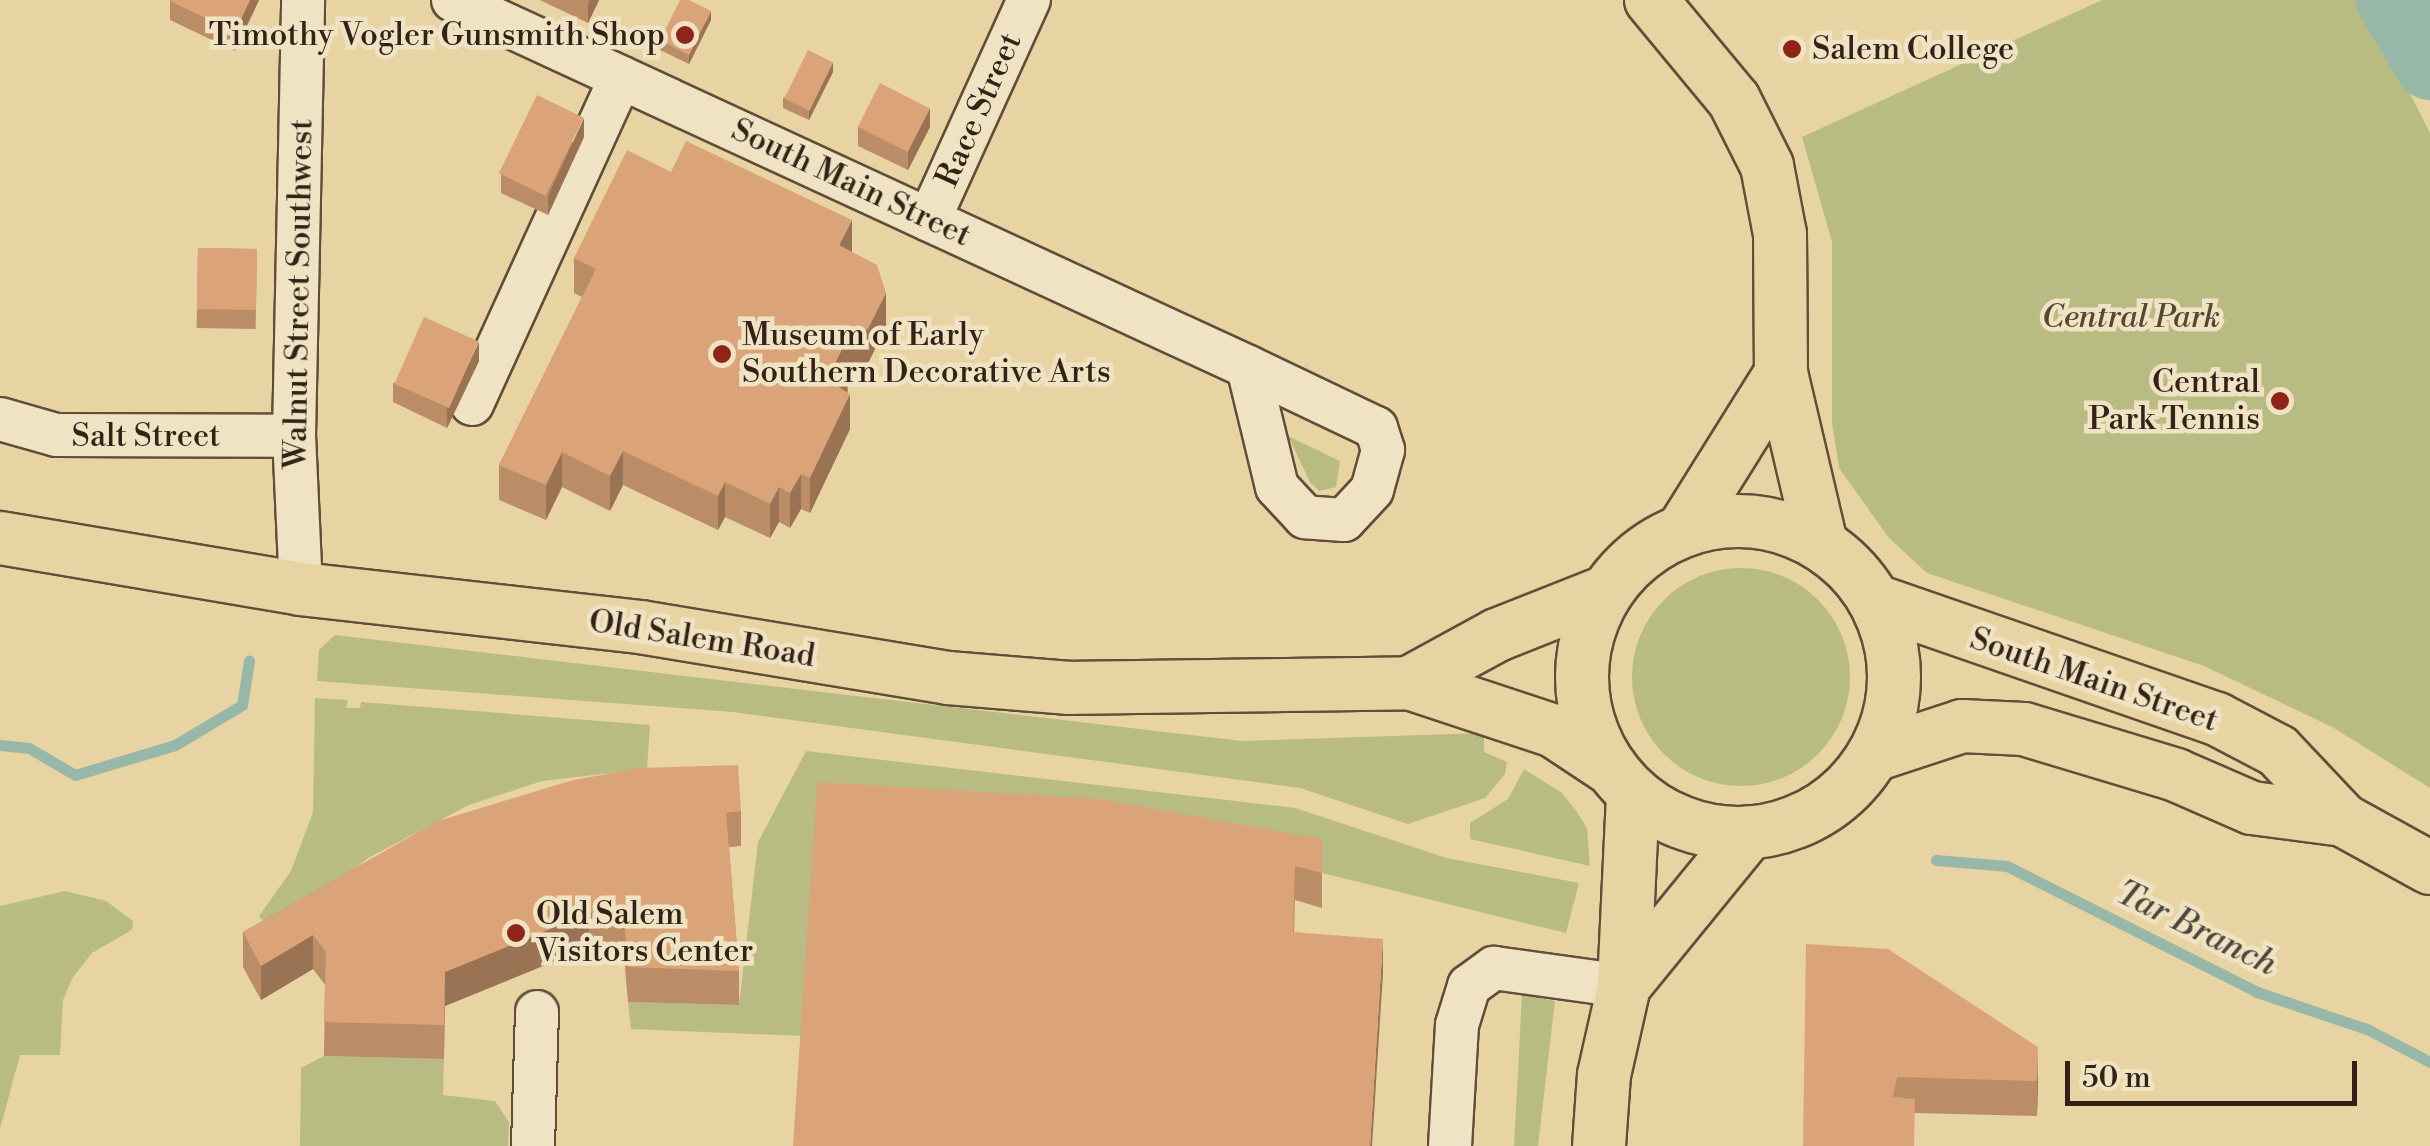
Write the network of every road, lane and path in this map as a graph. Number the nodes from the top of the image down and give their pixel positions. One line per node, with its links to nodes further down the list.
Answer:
1 (303, 0): 11 (street, Walnut Street Southwest)
2 (453, 0): 5 (street, South Main Street)
3 (1029, 0): 6 (street, Race Street)
4 (1651, 0): 8 (main road)
5 (621, 78): 6 (street, South Main Street); 9 (street)
6 (929, 220): 7 (street, South Main Street)
7 (1248, 367)
8 (1781, 372): 12 (main road); 14 (main road)
9 (472, 404)
10 (0, 420): 11 (street, Salt Street)
11 (294, 436): 15 (street, Walnut Street Southwest)
12 (1683, 530): 14 (main road); 16 (main road)
13 (0, 538): 15 (main road, Old Salem Road)
14 (1821, 544): 17 (main road)
15 (301, 588): 18 (main road, Old Salem Road)
16 (1608, 590): 18 (main road, Old Salem Road); 20 (main road)
17 (1876, 601): 19 (main road); 21 (main road, South Main Street)
18 (1408, 683): 20 (main road, Old Salem Road)
19 (1874, 755): 21 (main road, South Main Street); 22 (main road)
20 (1621, 781): 22 (main road); 24 (main road)
21 (2343, 820): 23 (main road, South Main Street)
22 (1749, 833): 24 (main road)
23 (2430, 868)
24 (1624, 986): 27 (street); 28 (main road)
25 (537, 1012): 26 (street)
26 (533, 1146)
27 (1450, 1146)
28 (1599, 1146)

